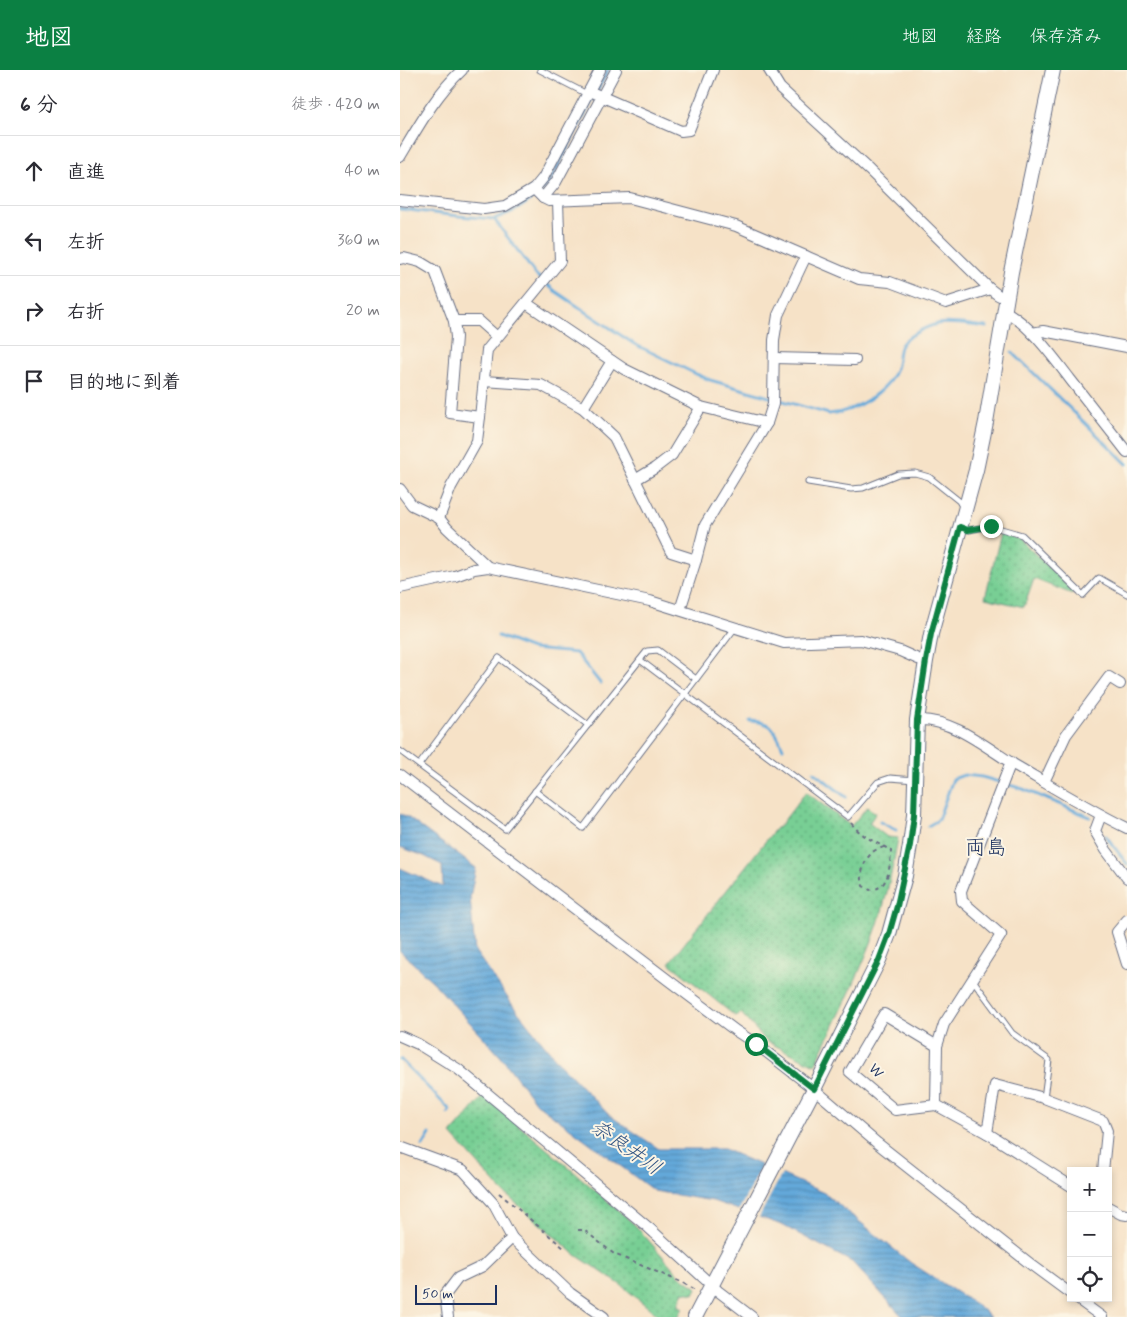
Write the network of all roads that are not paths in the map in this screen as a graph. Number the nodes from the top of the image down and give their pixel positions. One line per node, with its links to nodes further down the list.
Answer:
1 (462, 70): 9 (street)
2 (540, 70): 8 (lane)
3 (600, 70): 8 (street)
4 (616, 70): 8 (street)
5 (713, 70): 8 (street)
6 (769, 70): 15 (street)
7 (1053, 70): 17 (street)
8 (593, 94): 10 (street); 10 (street)
9 (400, 157)
10 (538, 194): 11 (street); 12 (street)
11 (400, 200)
12 (558, 202): 13 (street); 16 (street)
13 (806, 256): 15 (street); 22 (street)
14 (400, 259): 18 (street)
15 (990, 289): 17 (street)
16 (526, 303): 20 (street); 24 (street)
17 (1005, 305): 19 (street); 34 (street)
18 (454, 321): 20 (street); 28 (street)
19 (1032, 333): 21 (street); 30 (street)
20 (497, 337): 25 (street)
21 (1127, 348)
22 (774, 358): 23 (street); 29 (street)
23 (855, 360)
24 (612, 361): 26 (street); 27 (street)
25 (484, 381): 27 (street); 28 (street)
26 (701, 407): 29 (street); 31 (street)
27 (584, 408): 31 (street)
28 (480, 417): 35 (street)
29 (767, 423): 37 (street)
30 (1127, 452)
31 (635, 480): 37 (street)
32 (808, 482): 34 (lane)
33 (400, 489): 35 (street)
34 (965, 510): 36 (street)
35 (439, 518): 38 (street)
36 (960, 527): 40 (lane); 44 (street)
37 (696, 560): 41 (street)
38 (488, 567): 39 (street); 41 (street)
39 (400, 588)
40 (1127, 594)
41 (680, 610): 42 (street)
42 (735, 628): 44 (street); 45 (lane)
43 (640, 660): 45 (lane); 47 (lane); 49 (lane)
44 (926, 661): 48 (street)
45 (696, 679): 47 (lane)
46 (1120, 684): 55 (street)
47 (685, 694): 54 (lane); 56 (lane)
48 (917, 720): 51 (street); 54 (street)
49 (588, 725): 52 (lane); 56 (lane)
50 (400, 751): 52 (lane)
51 (1011, 762): 55 (street); 62 (street)
52 (419, 765): 56 (lane)
53 (400, 775): 65 (street)
54 (915, 780): 65 (street)
55 (1044, 782): 57 (street)
56 (535, 792)
57 (1102, 815): 58 (street); 59 (street)
58 (1127, 828)
59 (1127, 878)
60 (1127, 920): 61 (street)
61 (1127, 964)
62 (973, 980): 64 (street); 66 (lane)
63 (400, 1036): 75 (street)
64 (937, 1046): 67 (street); 67 (street, ｗ)
65 (813, 1092): 75 (street); 76 (street)
66 (1044, 1098): 68 (street); 70 (street)
67 (936, 1105): 68 (street)
68 (987, 1133): 71 (street)
69 (400, 1147): 74 (street)
70 (1103, 1167)
71 (1067, 1183)
72 (1112, 1209): 73 (street)
73 (1127, 1215)
74 (512, 1238): 78 (street); 79 (street)
75 (713, 1283): 80 (street); 81 (street)
76 (1067, 1291)
77 (1081, 1302): 82 (street)
78 (448, 1317)
79 (604, 1317)
80 (694, 1317)
81 (752, 1317)
82 (1102, 1317)

